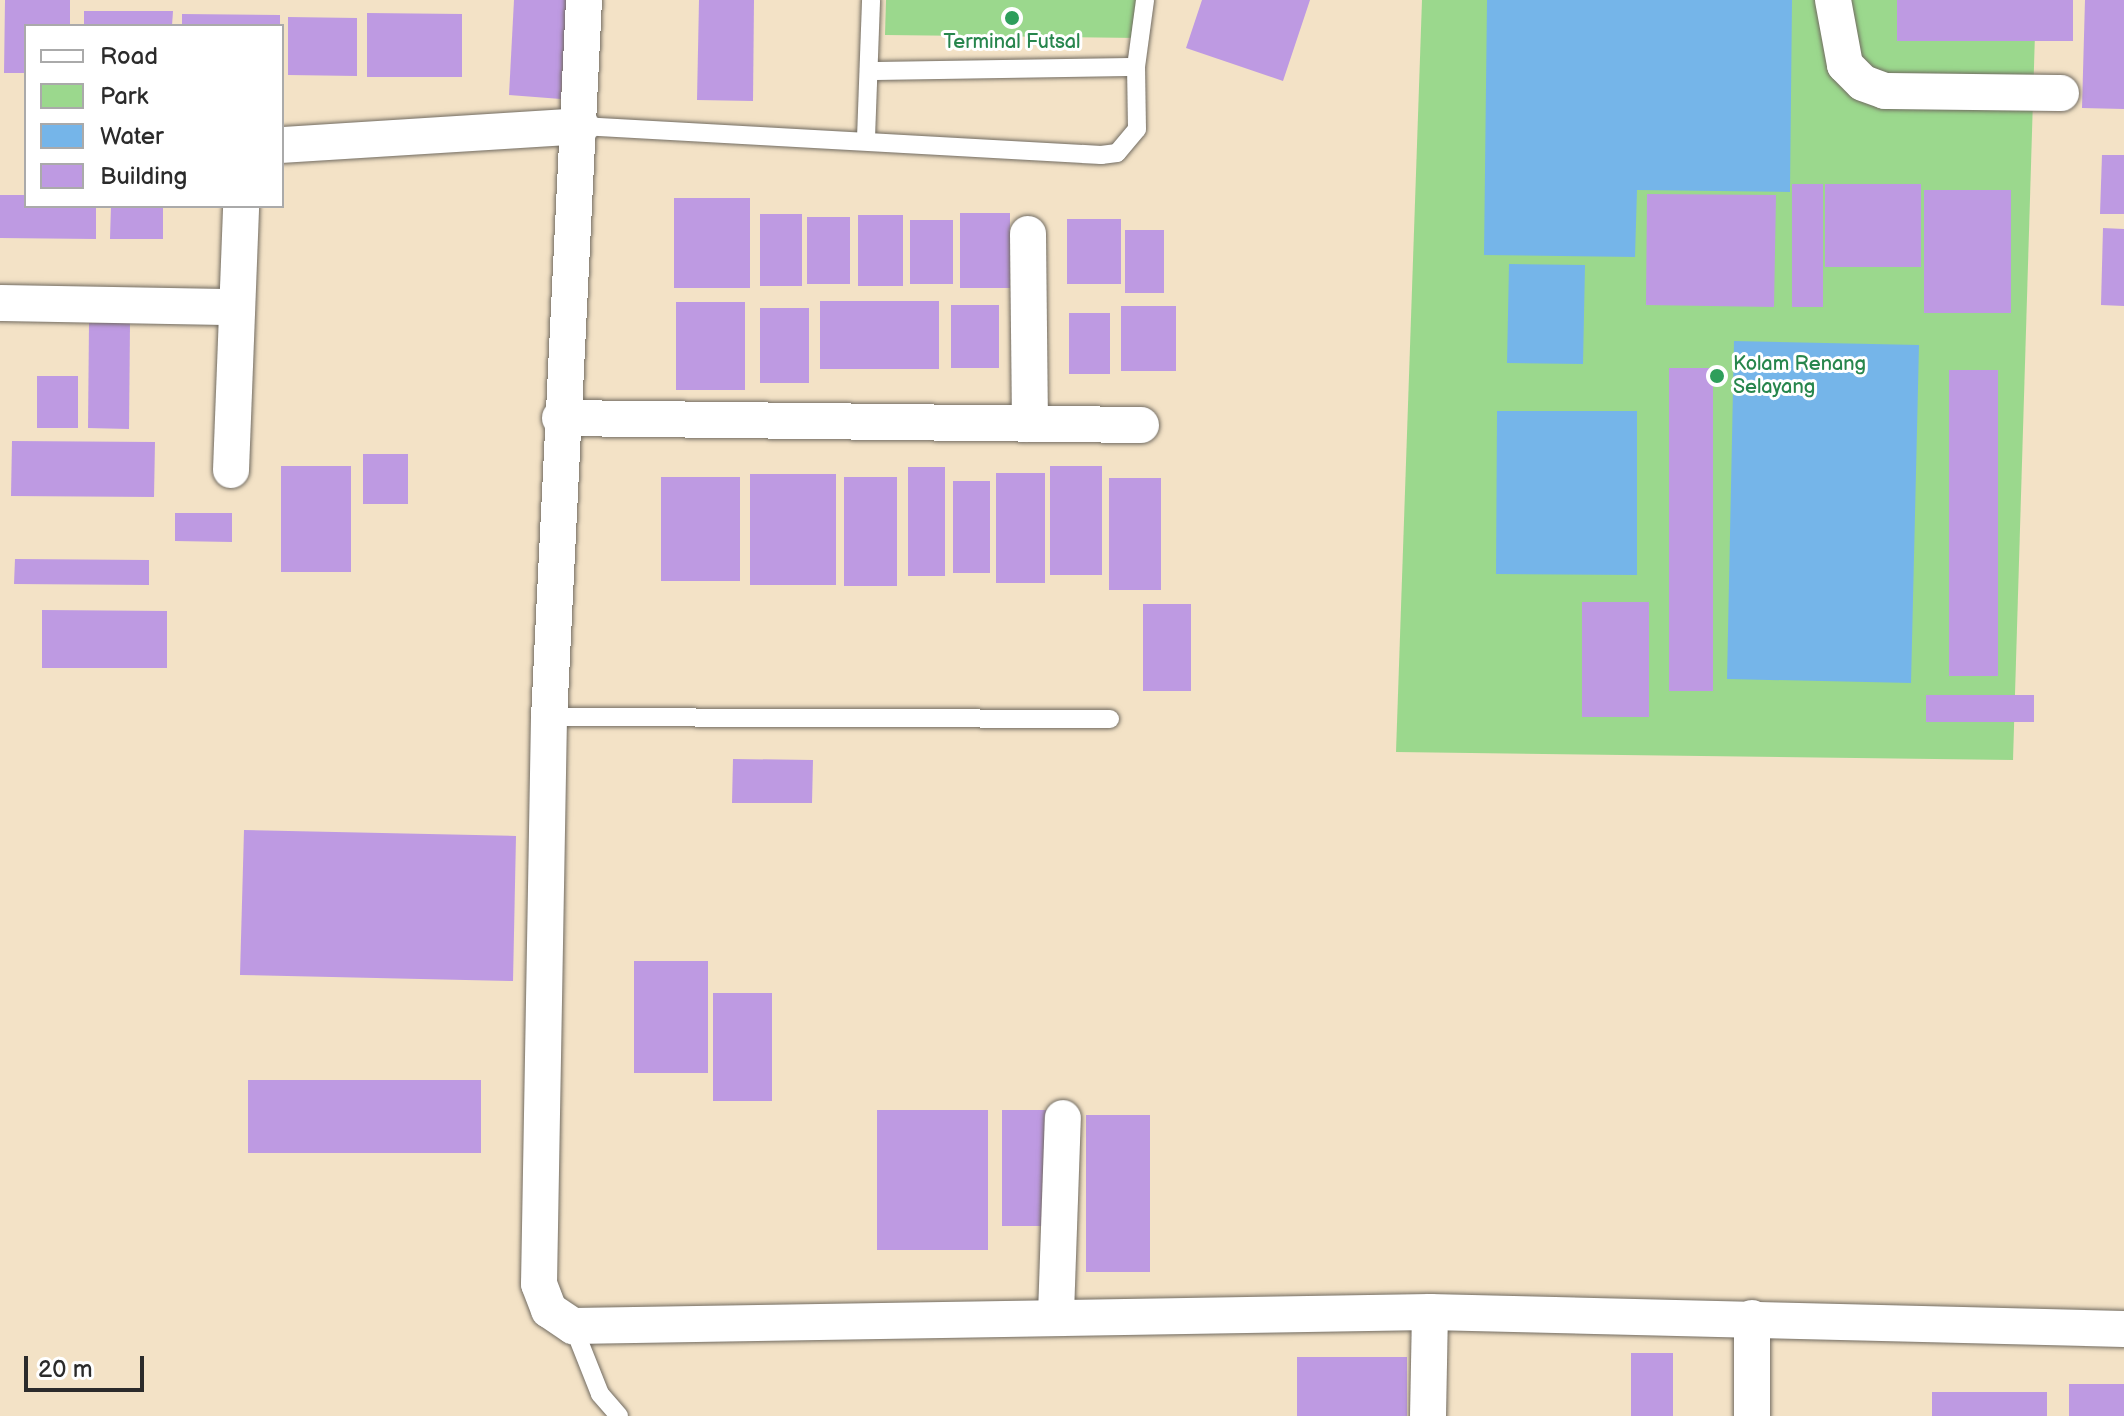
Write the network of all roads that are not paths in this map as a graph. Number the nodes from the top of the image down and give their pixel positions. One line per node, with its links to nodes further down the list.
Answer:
1 (584, 0): 8 (street)
2 (871, 0): 6 (lane)
3 (1145, 0): 5 (lane)
4 (1833, 0): 7 (street)
5 (1136, 67): 6 (lane); 9 (lane)
6 (869, 71): 9 (lane)
7 (2061, 93)
8 (581, 126): 9 (lane); 10 (street); 15 (street)
9 (866, 138)
10 (284, 145)
11 (241, 208): 14 (street)
12 (1028, 234): 16 (street)
13 (0, 303): 14 (street)
14 (235, 307): 18 (street)
15 (560, 418): 16 (street); 19 (street)
16 (1030, 424): 17 (street)
17 (1141, 425)
18 (231, 470)
19 (549, 717): 20 (lane); 25 (street)
20 (1110, 719)
21 (1063, 1118): 23 (street)
22 (1430, 1312): 23 (street); 24 (street); 28 (street)
23 (1056, 1314): 25 (street)
24 (1752, 1318): 26 (street); 29 (street)
25 (573, 1326): 27 (lane)
26 (2124, 1329)
27 (619, 1416)
28 (1428, 1416)
29 (1752, 1416)

